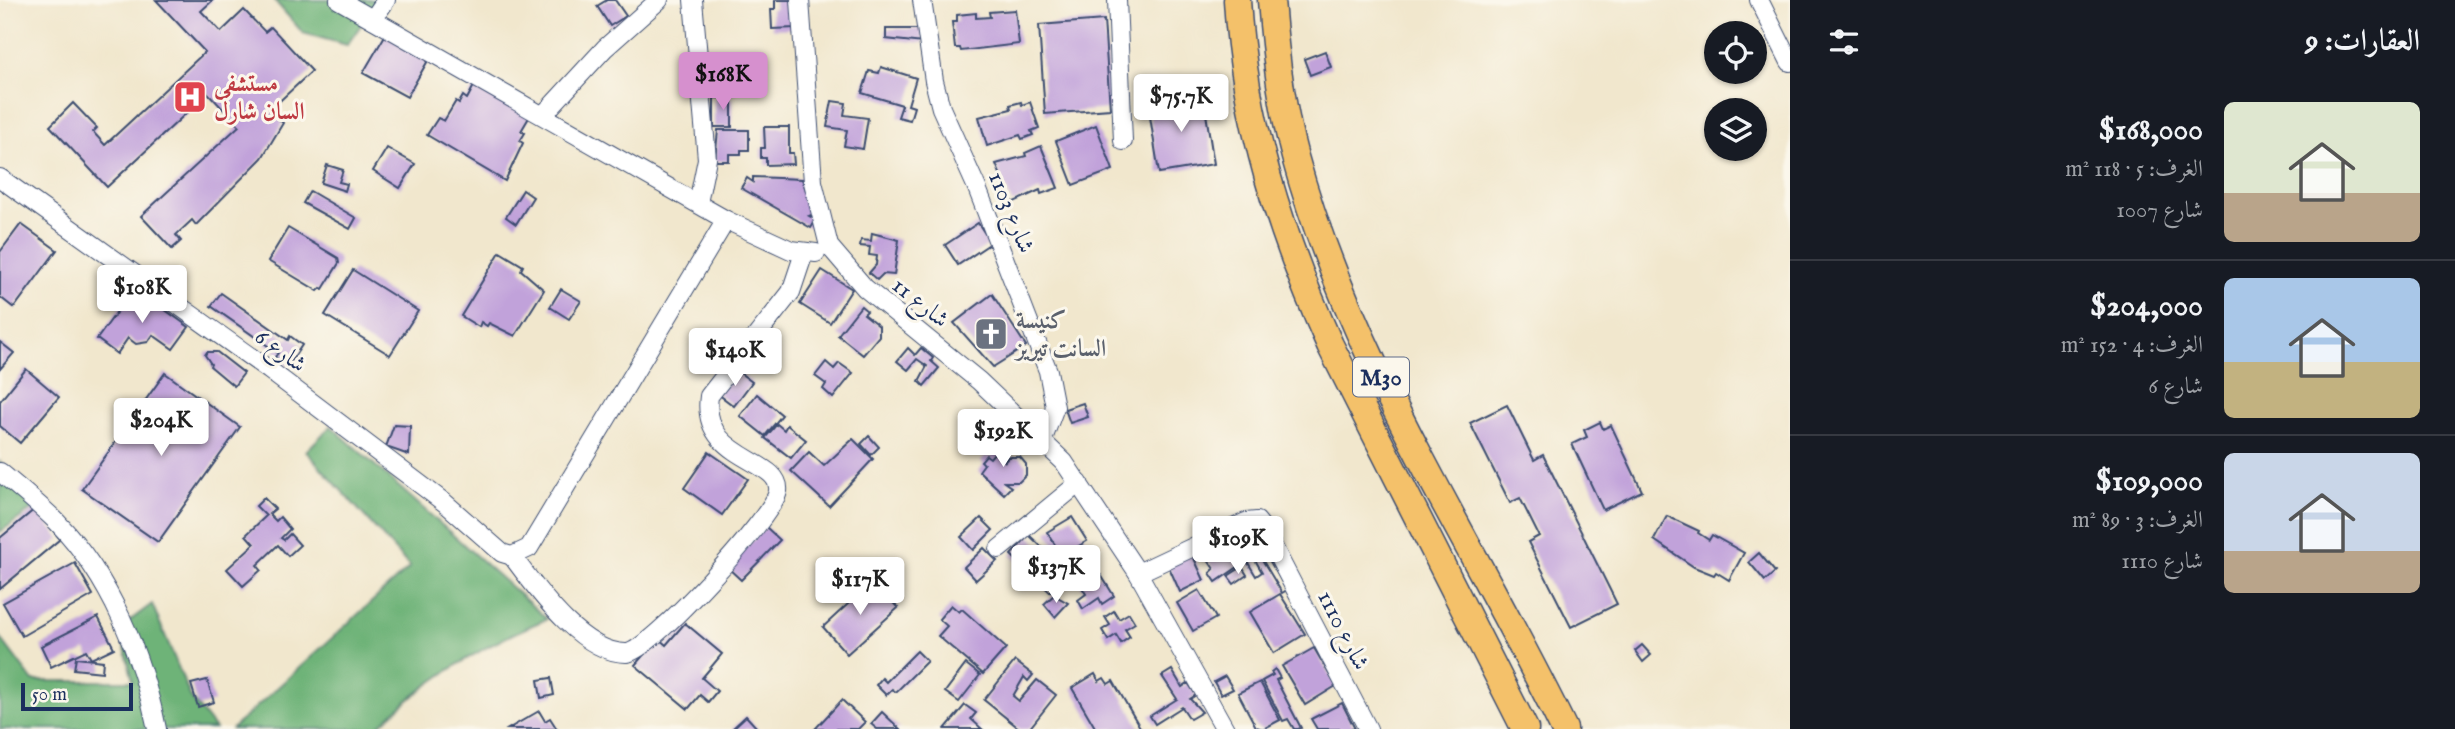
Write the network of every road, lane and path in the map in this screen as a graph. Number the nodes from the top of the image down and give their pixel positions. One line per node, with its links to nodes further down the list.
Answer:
1 (339, 0): 11 (street)
2 (386, 0): 11 (street)
3 (659, 0): 13 (street)
4 (693, 0): 16 (street)
5 (800, 0): 18 (street, شارع 11)
6 (922, 0): 20 (street, شارع 1103)
7 (1117, 0): 14 (street)
8 (1237, 0): 29 (highway, M30)
9 (1270, 0): 30 (highway, M30)
10 (1759, 0): 12 (street)
11 (373, 19): 13 (street)
12 (1790, 62)
13 (544, 114): 16 (street)
14 (1123, 141)
15 (0, 178): 24 (street, شارع 6)
16 (698, 203): 17 (street)
17 (726, 220): 19 (street); 24 (street)
18 (829, 247): 19 (street); 20 (street, شارع 11)
19 (804, 253): 24 (street, شارع 6)
20 (1043, 439): 22 (street, شارع 11)
21 (0, 472): 26 (street)
22 (1079, 483): 23 (street); 25 (street, شارع 11)
23 (999, 550)
24 (512, 556)
25 (1138, 573): 27 (street, شارع 11); 28 (street, شارع 1110)
26 (157, 729)
27 (1225, 729)
28 (1368, 729)
29 (1525, 729)
30 (1564, 729)

